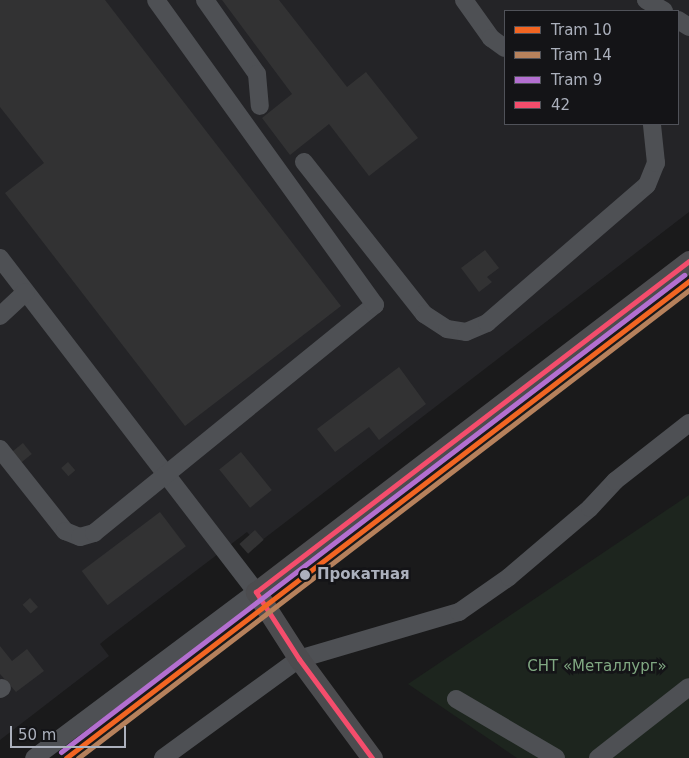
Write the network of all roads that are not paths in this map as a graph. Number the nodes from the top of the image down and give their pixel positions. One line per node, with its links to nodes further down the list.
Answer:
1 (156, 0): 16 (street)
2 (204, 0): 7 (street)
3 (464, 0): 6 (street)
4 (646, 0): 5 (street)
5 (662, 10)
6 (504, 47)
7 (260, 106)
8 (652, 125): 9 (street)
9 (304, 162)
10 (0, 258): 12 (street)
11 (689, 261): 17 (main road)
12 (26, 292): 13 (street); 16 (street)
13 (0, 316)
14 (689, 422): 18 (street)
15 (0, 449): 16 (street)
16 (167, 475): 17 (street)
17 (256, 592): 18 (main road); 21 (street)
18 (299, 659): 22 (street); 23 (main road)
19 (689, 687): 25 (street)
20 (456, 699): 24 (street)
21 (34, 758)
22 (163, 758)
23 (372, 758)
24 (556, 758)
25 (598, 758)

